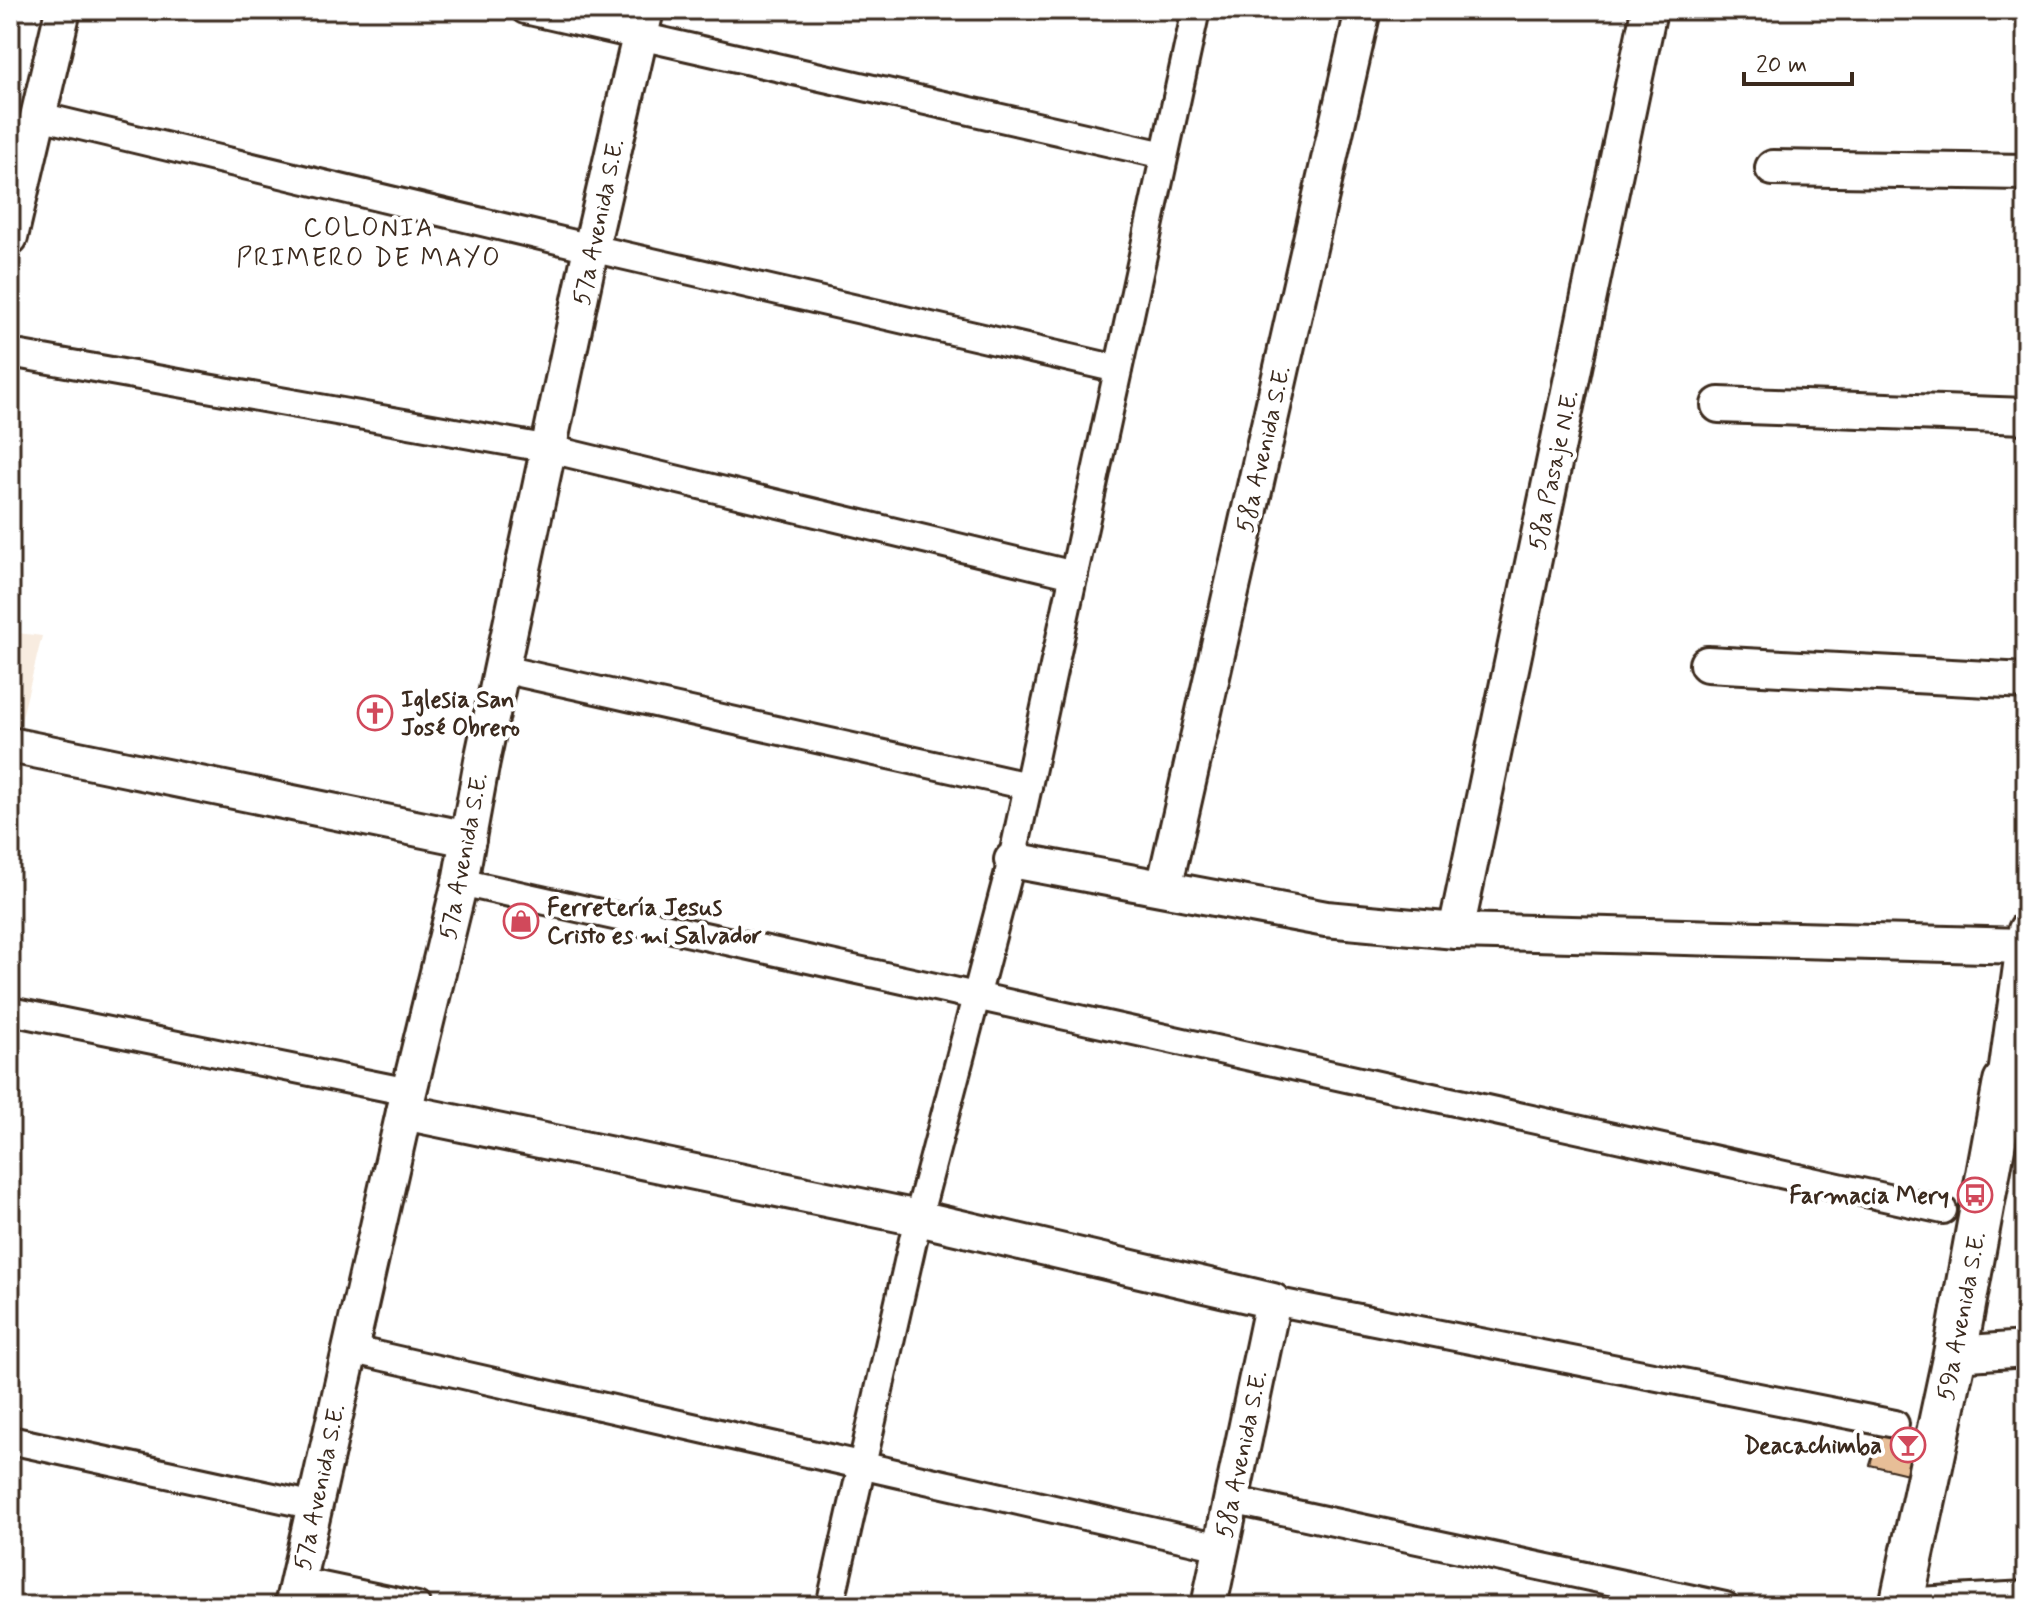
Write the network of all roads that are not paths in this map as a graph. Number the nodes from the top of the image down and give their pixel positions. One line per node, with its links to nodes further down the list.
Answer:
1 (63, 10): 7 (street)
2 (525, 10): 6 (street)
3 (1196, 10): 8 (street)
4 (1363, 10): 27 (street, 58a Avenida S.E.)
5 (1649, 10): 28 (street, 58a Pasaje N.E.)
6 (643, 23): 8 (street); 12 (street, 57a Avenida S.E.)
7 (39, 116): 11 (street); 12 (street)
8 (1164, 155): 14 (street)
9 (1773, 168): 10 (street)
10 (2026, 172)
11 (10, 237)
12 (591, 248): 14 (street); 17 (street, 57a Avenida S.E.)
13 (10, 353): 17 (street)
14 (1118, 369): 18 (street)
15 (1719, 405): 16 (street)
16 (2026, 416)
17 (550, 449): 18 (street); 20 (street, 57a Avenida S.E.)
18 (1074, 575): 23 (street)
19 (1707, 664): 21 (street)
20 (502, 669): 23 (street); 24 (street, 57a Avenida S.E.)
21 (2026, 681)
22 (10, 745): 24 (street)
23 (1028, 786): 25 (street)
24 (468, 839): 26 (street, 57a Avenida S.E.)
25 (1012, 860): 27 (street); 30 (street)
26 (460, 882): 30 (street); 33 (street, 57a Avenida S.E.)
27 (1164, 888): 28 (street)
28 (1456, 931): 29 (street)
29 (2025, 938): 32 (street, 59a Avenida S.E.)
30 (977, 997): 34 (street); 35 (street)
31 (10, 1011): 33 (street)
32 (2016, 1081): 39 (street, 59a Avenida S.E.)
33 (407, 1102): 35 (street); 37 (street, 57a Avenida S.E.)
34 (1943, 1210)
35 (918, 1218): 36 (street); 42 (street)
36 (1273, 1301): 40 (street); 43 (street, 58a Avenida S.E.)
37 (349, 1349): 42 (street); 44 (street, 57a Avenida S.E.)
38 (2026, 1349): 39 (street)
39 (1955, 1354): 52 (street, 59a Avenida S.E.)
40 (1895, 1424)
41 (10, 1440): 44 (street)
42 (862, 1464): 45 (street); 49 (street)
43 (1231, 1500): 45 (street, 58a Avenida S.E.); 51 (street)
44 (315, 1506): 46 (street, 57a Avenida S.E.)
45 (1221, 1547): 50 (street, 58a Avenida S.E.)
46 (295, 1594): 48 (street)
47 (2026, 1599): 52 (street)
48 (417, 1606)
49 (830, 1606)
50 (1209, 1606)
51 (1725, 1606)
52 (1901, 1606)

